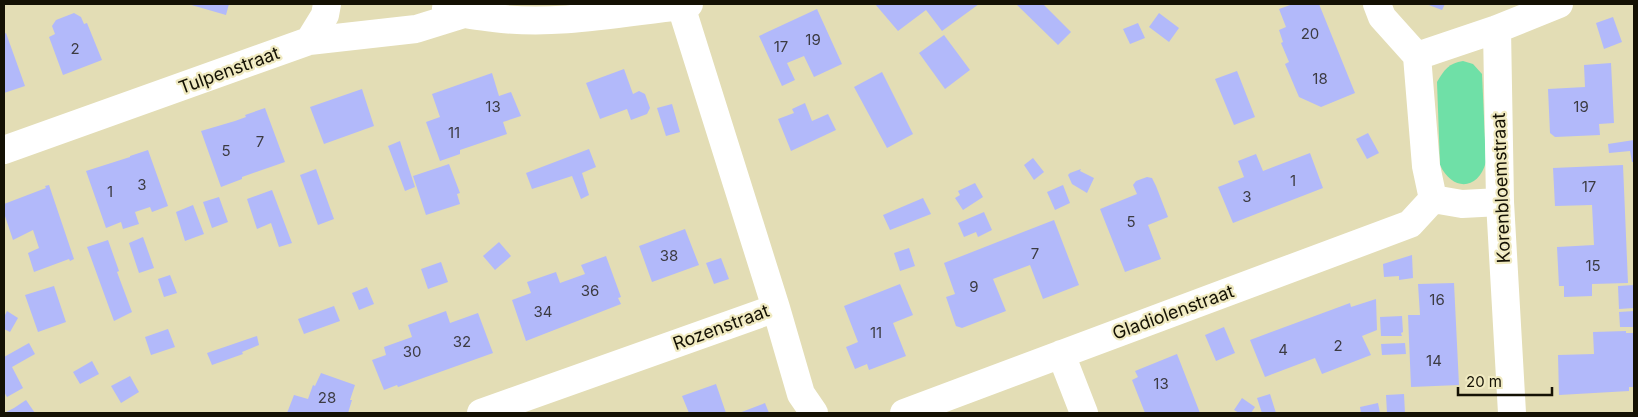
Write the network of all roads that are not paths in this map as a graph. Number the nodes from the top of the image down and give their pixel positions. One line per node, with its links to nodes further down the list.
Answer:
1 (327, 4): 7 (street)
2 (1377, 4): 8 (street)
3 (1560, 4): 6 (street)
4 (685, 5): 5 (street, Tulpenstraat); 12 (street, Rozenstraat)
5 (450, 9): 7 (street, Tulpenstraat)
6 (1497, 29): 8 (street); 11 (street, Korenbloemstraat)
7 (309, 41): 9 (street, Tulpenstraat)
8 (1417, 56): 10 (street)
9 (4, 150)
10 (1433, 199): 11 (street); 13 (street, Gladiolenstraat)
11 (1500, 202): 18 (street, Korenbloemstraat)
12 (776, 308): 14 (street, Rozenstraat); 15 (street)
13 (1061, 354): 16 (street, Gladiolenstraat); 17 (street)
14 (481, 413)
15 (814, 413)
16 (904, 413)
17 (1084, 413)
18 (1512, 413)

